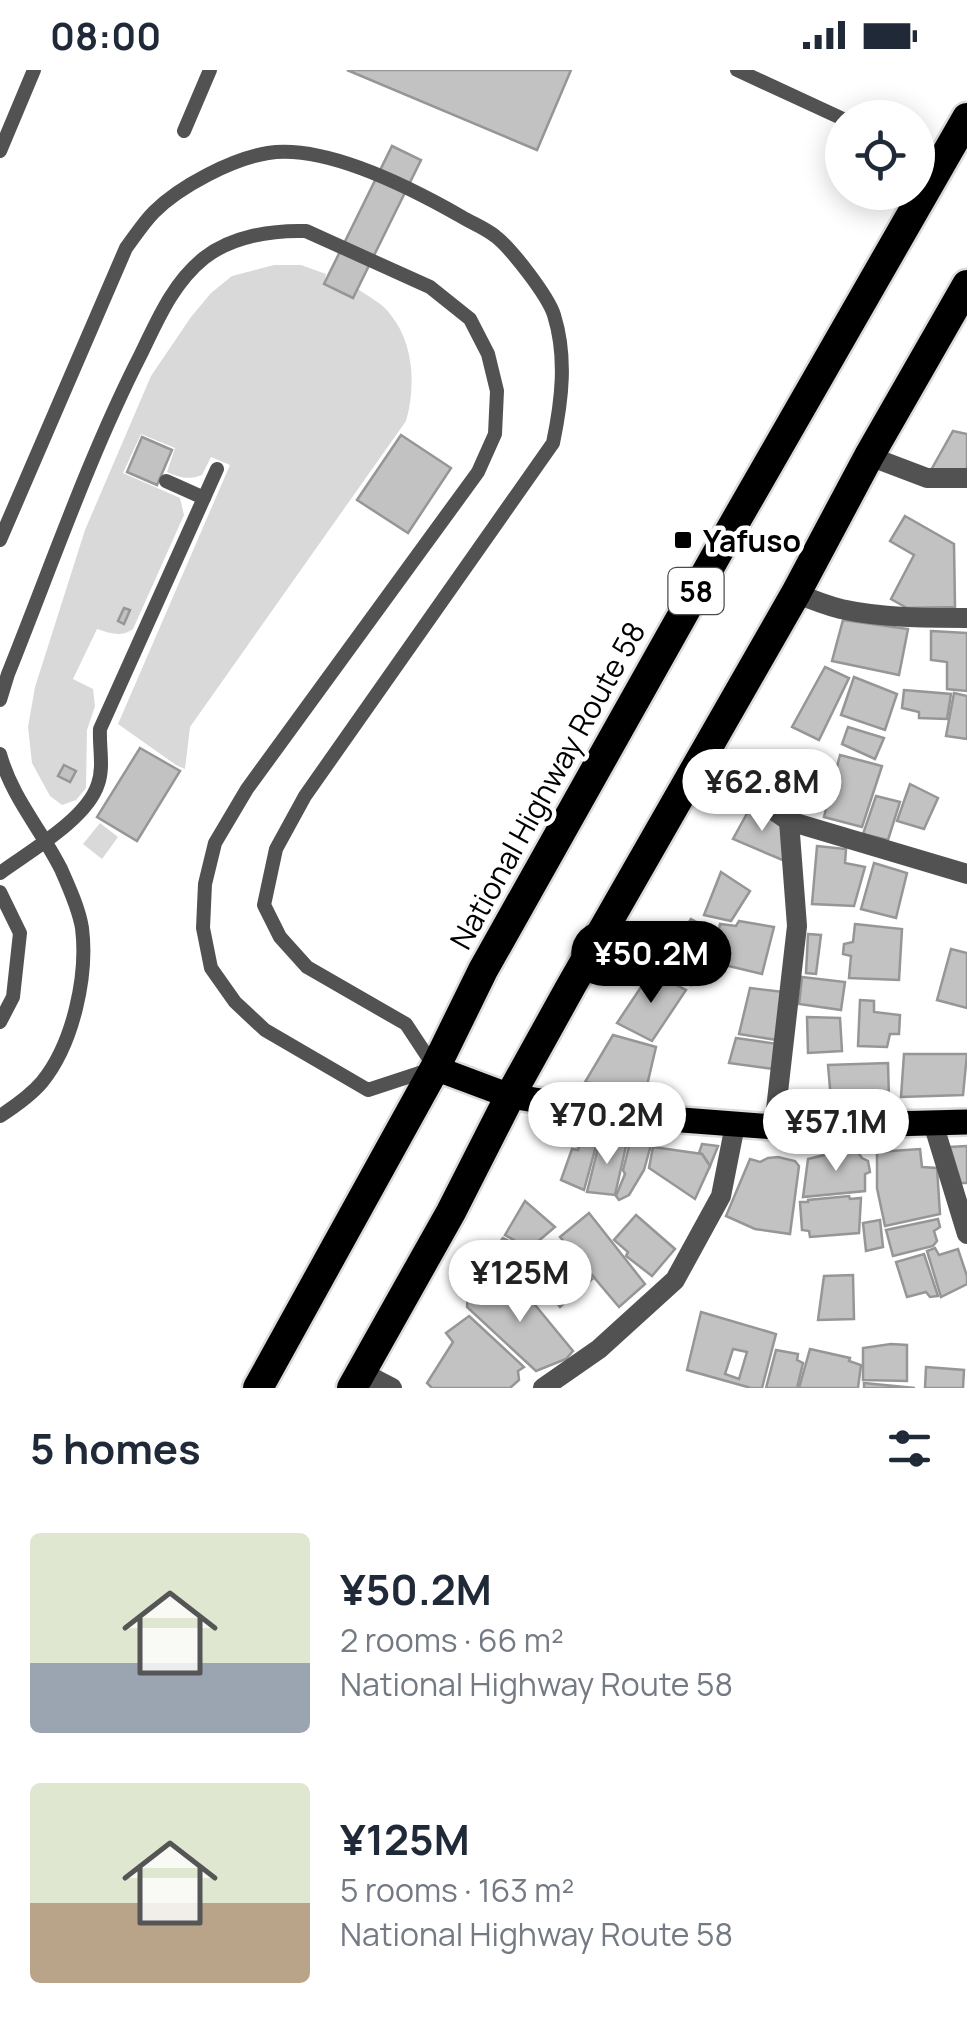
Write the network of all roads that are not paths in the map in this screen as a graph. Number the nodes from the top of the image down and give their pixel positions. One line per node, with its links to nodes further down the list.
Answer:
1 (34, 70): 7 (lane)
2 (210, 70): 6 (lane)
3 (736, 70): 4 (lane)
4 (825, 110)
5 (967, 118): 27 (highway, National Highway Route 58 / 58)
6 (184, 132)
7 (0, 151)
8 (967, 285): 9 (highway)
9 (956, 326): 10 (highway)
10 (868, 456): 12 (street); 16 (highway)
11 (218, 469): 14 (lane)
12 (967, 478)
13 (166, 481): 14 (lane)
14 (204, 498): 22 (lane)
15 (0, 540): 27 (lane)
16 (796, 593): 17 (street); 20 (highway)
17 (967, 618)
18 (0, 700): 27 (lane)
19 (0, 754): 22 (lane)
20 (701, 760): 21 (street); 28 (highway)
21 (789, 821): 24 (street); 33 (street)
22 (44, 841): 23 (lane); 29 (lane)
23 (0, 873)
24 (967, 874)
25 (0, 892): 26 (lane)
26 (0, 1022)
27 (435, 1068): 28 (main road); 37 (highway, National Highway Route 58 / 58)
28 (510, 1096): 32 (main road); 35 (highway)
29 (0, 1116)
30 (967, 1122): 31 (main road)
31 (933, 1123): 33 (main road); 34 (street)
32 (734, 1124): 33 (main road); 36 (street)
33 (774, 1126)
34 (967, 1234)
35 (357, 1380): 38 (street)
36 (559, 1384)
37 (258, 1388)
38 (392, 1388)

